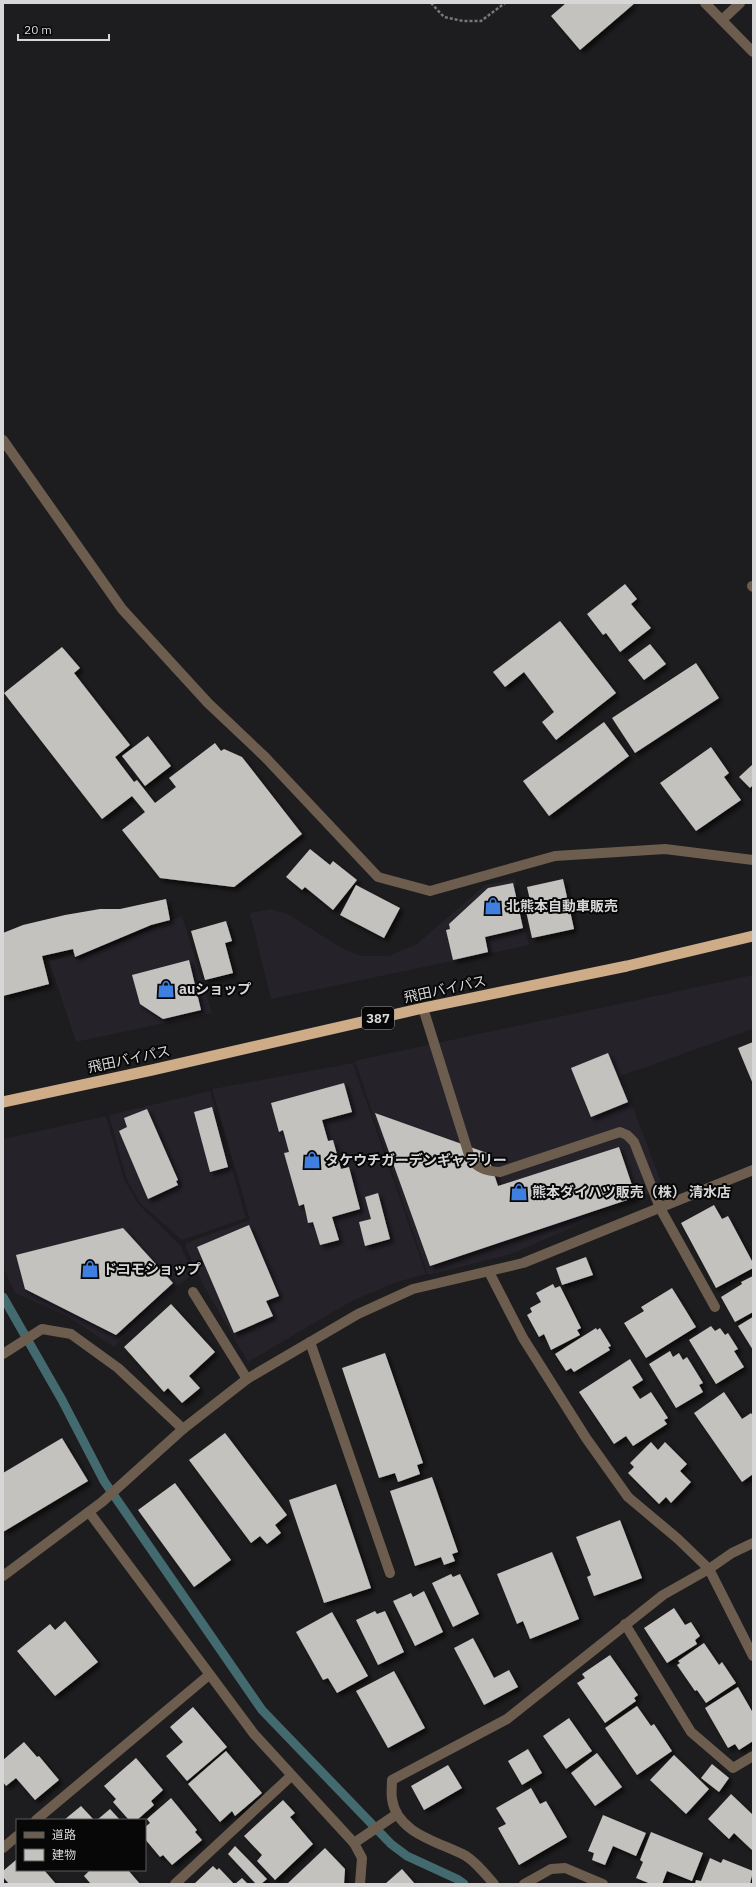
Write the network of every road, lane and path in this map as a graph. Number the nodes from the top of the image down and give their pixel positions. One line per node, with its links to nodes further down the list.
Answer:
1 (431, 3): 2 (path)
2 (505, 3)
3 (705, 3): 5 (street)
4 (740, 3): 5 (street)
5 (722, 20): 6 (street)
6 (753, 52)
7 (3, 440): 8 (street)
8 (753, 860)
9 (753, 936): 10 (highway, 飛田バイパス / 387)
10 (423, 1008): 11 (highway, 飛田バイパス / 387); 13 (street)
11 (3, 1102)
12 (752, 1172): 13 (street)
13 (660, 1208): 14 (street); 16 (street)
14 (489, 1272): 17 (street); 23 (street)
15 (193, 1292): 19 (street)
16 (716, 1307)
17 (310, 1342): 19 (street); 24 (street)
18 (6, 1352): 20 (street)
19 (247, 1380): 20 (street)
20 (183, 1429): 21 (street)
21 (89, 1512): 25 (street); 28 (street)
22 (753, 1543): 23 (street)
23 (709, 1569): 26 (street); 27 (street)
24 (390, 1573)
25 (3, 1576)
26 (625, 1624): 29 (street); 31 (street)
27 (753, 1656)
28 (209, 1675): 30 (street); 32 (street)
29 (753, 1756)
30 (291, 1776): 34 (street); 36 (street)
31 (396, 1814): 34 (street); 38 (street)
32 (37, 1819)
33 (16, 1837): 35 (street)
34 (354, 1843): 37 (street)
35 (3, 1848)
36 (176, 1884)
37 (360, 1884)
38 (494, 1884)
39 (524, 1884): 40 (street)
40 (603, 1884)

